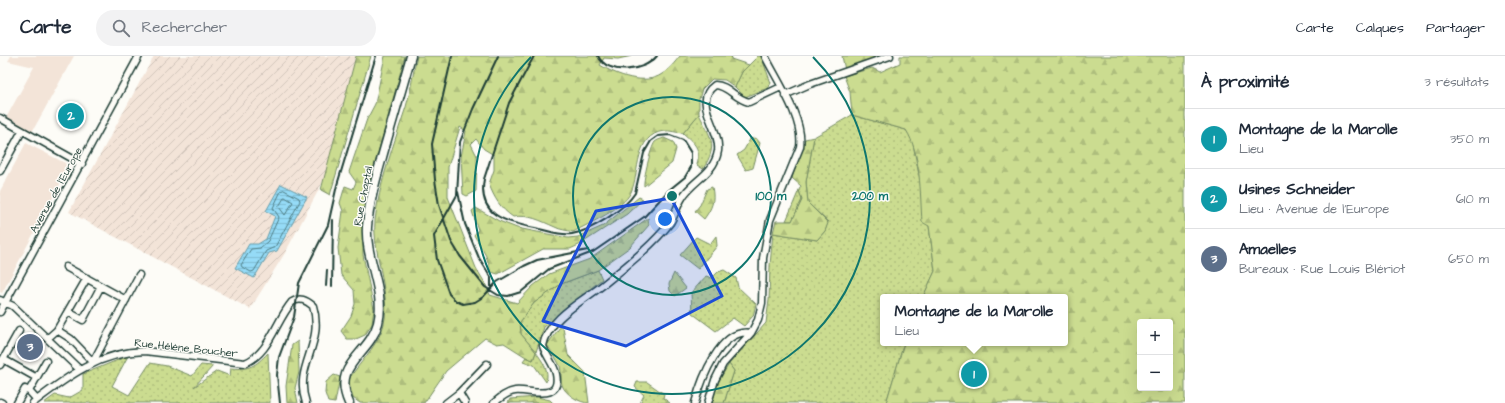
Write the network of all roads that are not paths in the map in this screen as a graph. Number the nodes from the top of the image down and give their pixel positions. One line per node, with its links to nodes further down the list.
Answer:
1 (139, 56): 9 (street, Avenue de l'Europe)
2 (411, 56): 34 (street, Rue Chaptal)
3 (765, 56): 5 (street)
4 (890, 56): 6 (street)
5 (781, 87): 6 (street); 37 (street)
6 (785, 95): 21 (street)
7 (0, 118): 8 (street)
8 (22, 130): 9 (street); 10 (street)
9 (82, 164): 16 (street, Avenue de l'Europe)
10 (0, 171)
11 (66, 266): 13 (street)
12 (139, 275): 15 (street)
13 (87, 278): 14 (street); 18 (street)
14 (101, 286): 15 (street); 18 (street)
15 (126, 300): 25 (street)
16 (3, 301): 17 (street, Avenue de l'Europe); 22 (street)
17 (0, 312)
18 (68, 312): 19 (street)
19 (57, 330): 22 (street); 25 (street)
20 (19, 331): 24 (street)
21 (751, 333): 38 (street); 39 (street)
22 (48, 338): 27 (street)
23 (46, 361): 28 (street)
24 (2, 362): 28 (street)
25 (93, 362): 27 (street, Rue Hélène Boucher); 33 (street, Rue Hélène Boucher)
26 (487, 364): 30 (street)
27 (79, 370): 31 (street, Rue Hélène Boucher)
28 (37, 378): 29 (street)
29 (29, 391): 31 (street); 32 (street)
30 (459, 393): 35 (street); 36 (street)
31 (35, 402)
32 (17, 403)
33 (306, 403)
34 (349, 403)
35 (446, 403)
36 (465, 403)
37 (494, 403)
38 (694, 403)
39 (708, 403)

